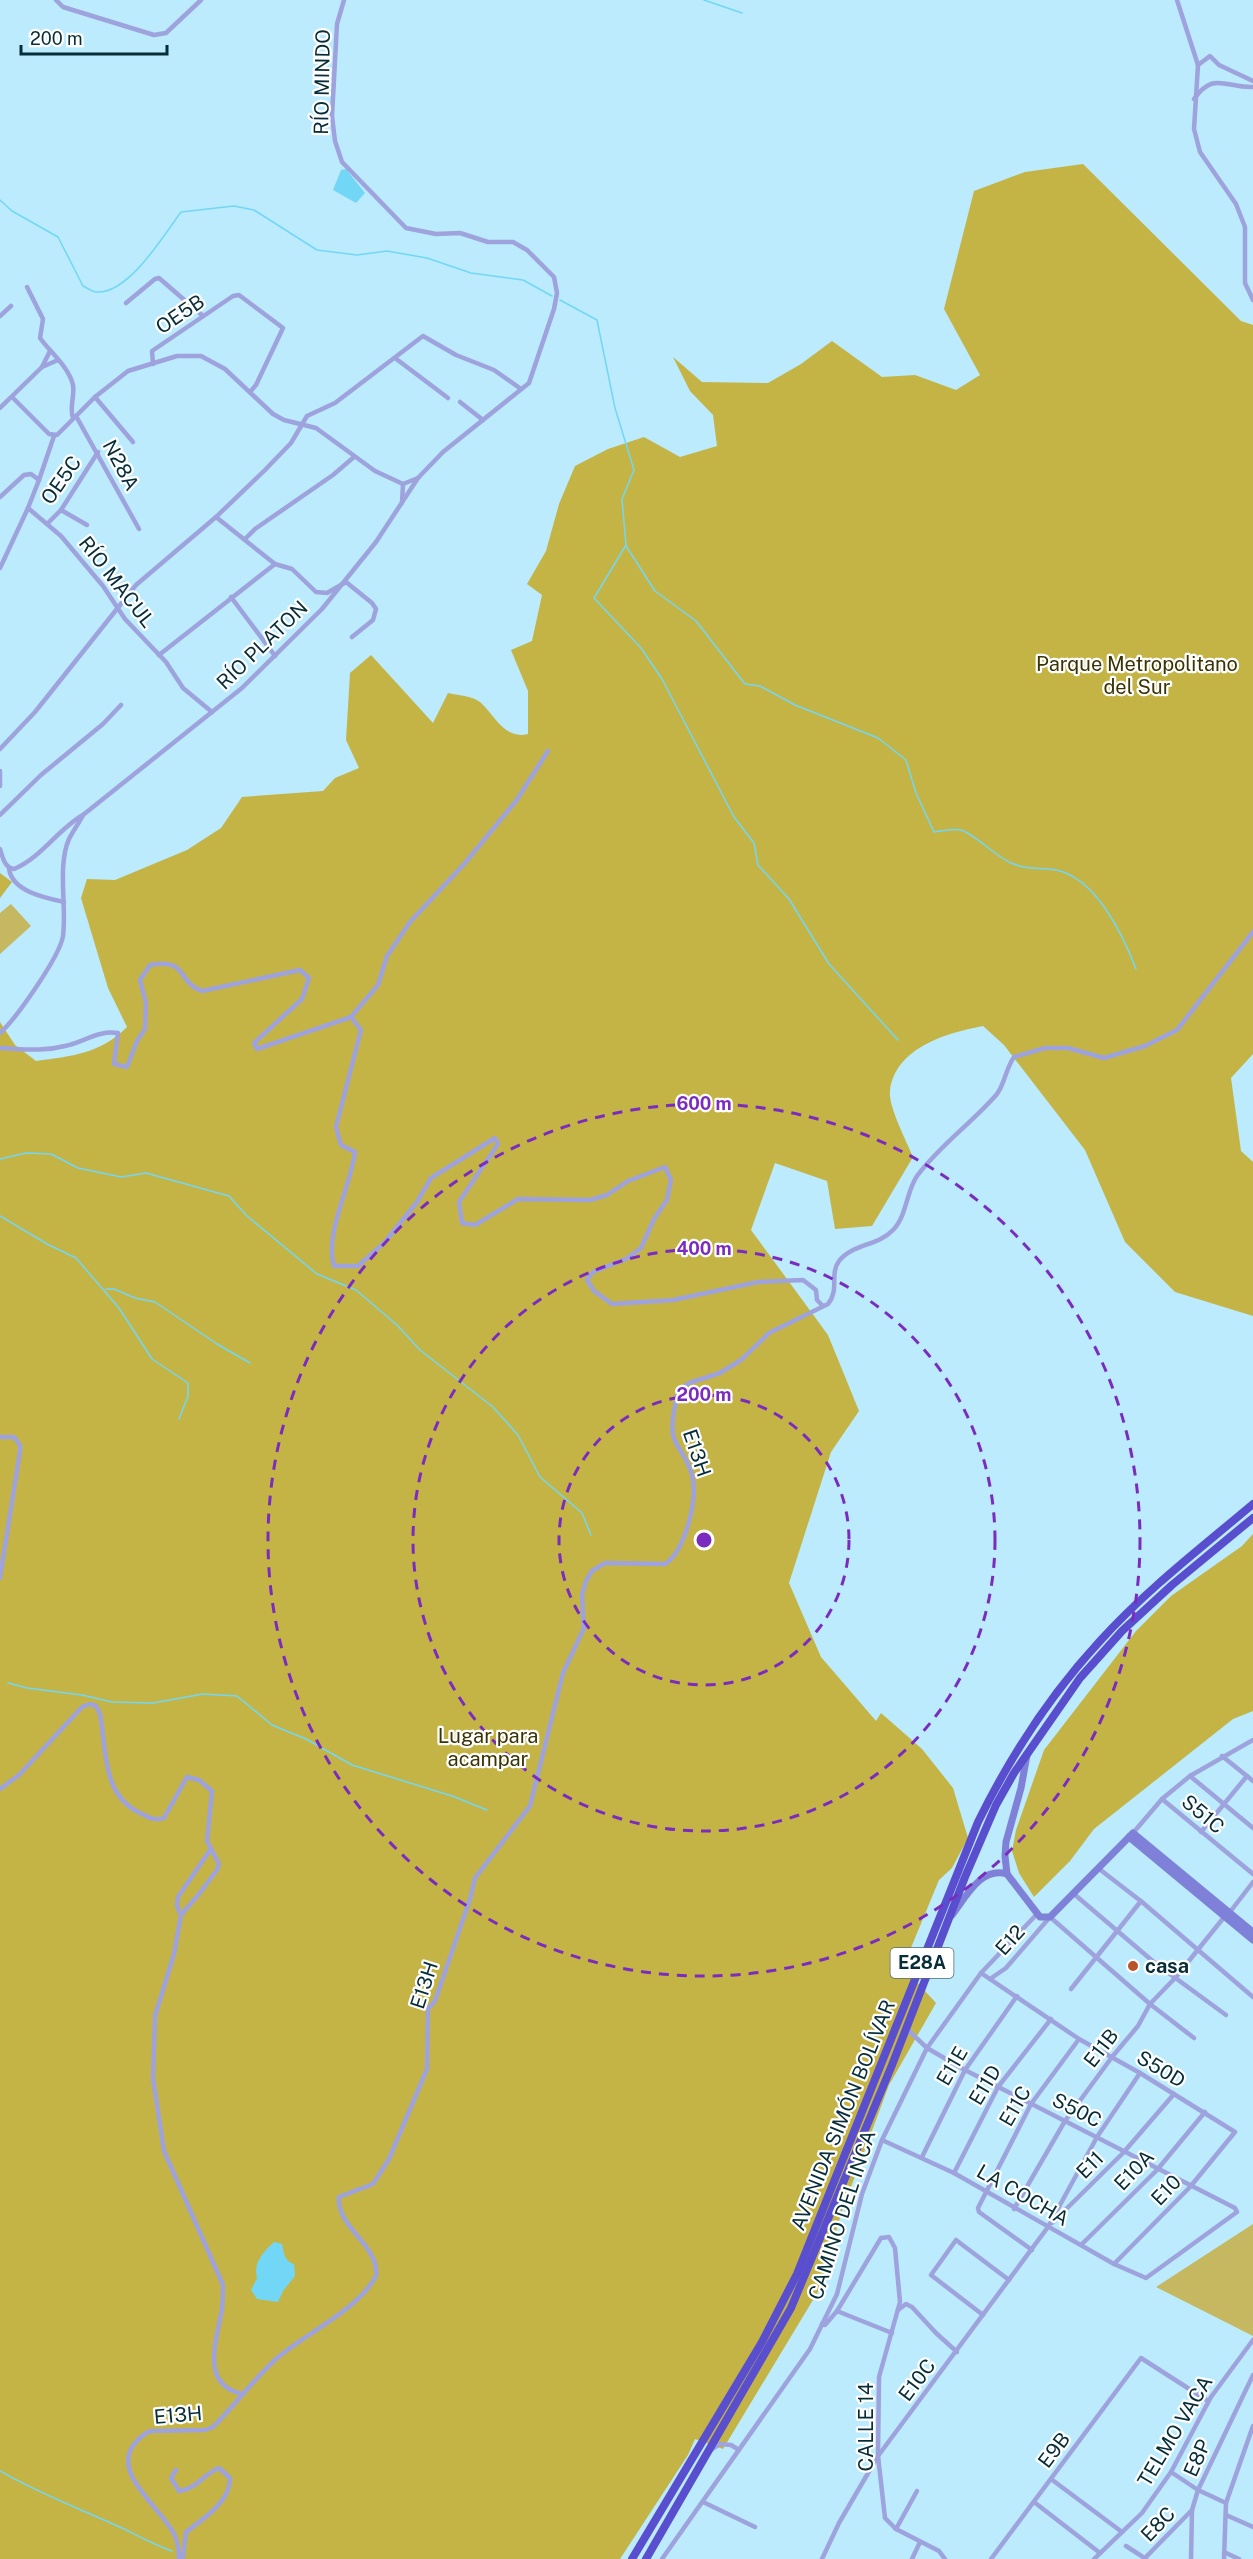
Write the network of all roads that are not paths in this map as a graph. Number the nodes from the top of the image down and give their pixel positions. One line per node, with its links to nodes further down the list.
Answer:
1 (56, 0): 2 (street)
2 (201, 0)
3 (344, 0): 9 (street, RÍO MINDO)
4 (1177, 0): 5 (street)
5 (1198, 65): 6 (street); 8 (street)
6 (1253, 81)
7 (1253, 87): 8 (street)
8 (1194, 100): 11 (street)
9 (554, 277): 21 (street, RÍO PLATON)
10 (27, 286): 16 (street)
11 (1253, 300)
12 (126, 303): 15 (street)
13 (11, 306): 14 (street)
14 (0, 316)
15 (203, 316): 19 (street, OE5B); 22 (street, OE5B)
16 (50, 351): 18 (street); 20 (street)
17 (395, 358): 21 (street); 25 (street); 30 (street)
18 (58, 360): 20 (street); 28 (street)
19 (153, 364): 22 (street); 24 (street)
20 (42, 367): 23 (street)
21 (521, 389): 29 (street, RÍO PLATON)
22 (250, 392): 30 (street)
23 (12, 397): 27 (street); 31 (street)
24 (96, 397): 28 (street); 32 (street)
25 (448, 398)
26 (460, 402): 29 (street)
27 (0, 408)
28 (75, 417): 31 (street); 33 (street, N28A)
29 (483, 420): 35 (street, RÍO PLATON)
30 (304, 424): 34 (street); 42 (street)
31 (54, 436): 36 (street)
32 (133, 442)
33 (98, 452): 41 (street, OE5C); 45 (street, N28A)
34 (354, 457): 37 (street); 46 (street)
35 (418, 478): 37 (street); 39 (street, RÍO PLATON)
36 (39, 480): 38 (street); 40 (street)
37 (403, 484): 39 (street)
38 (0, 496)
39 (401, 505): 49 (street, RÍO PLATON)
40 (28, 508): 43 (street, RÍO MACUL); 48 (street)
41 (61, 510): 43 (street, OE5C); 44 (street)
42 (216, 517): 46 (street); 51 (street)
43 (48, 524): 51 (street, RÍO MACUL)
44 (87, 525)
45 (139, 529)
46 (244, 539): 47 (street)
47 (276, 564): 49 (street); 50 (street)
48 (0, 568)
49 (345, 582): 52 (street); 54 (street, RÍO PLATON)
50 (231, 597): 53 (street); 54 (street)
51 (116, 607): 53 (street, RÍO MACUL); 57 (street)
52 (352, 636)
53 (159, 655): 56 (street, RÍO MACUL)
54 (274, 656): 56 (street, RÍO PLATON)
55 (121, 705): 61 (street)
56 (212, 712): 62 (street, RÍO PLATON)
57 (0, 749)
58 (548, 751): 67 (street)
59 (0, 771): 60 (street)
60 (0, 786)
61 (0, 815)
62 (83, 815): 64 (street); 65 (street, RÍO PLATON)
63 (0, 849): 64 (street)
64 (9, 868): 65 (street)
65 (64, 902): 68 (street, RÍO PLATON)
66 (1253, 932): 70 (street)
67 (351, 1017): 69 (street); 70 (street)
68 (0, 1033)
69 (0, 1048)
70 (823, 1306): 149 (street, E13H)
71 (0, 1437): 74 (street)
72 (1253, 1504): 158 (highway, AVENIDA SIMÓN BOLÍVAR / E28A)
73 (1253, 1518): 76 (highway, AVENIDA SIMÓN BOLÍVAR / E28A)
74 (0, 1578)
75 (1253, 1740): 77 (street)
76 (1027, 1753): 89 (main road); 98 (highway, AVENIDA SIMÓN BOLÍVAR / E28A)
77 (1222, 1756): 78 (street); 79 (street)
78 (1190, 1776): 82 (street); 83 (street)
79 (1247, 1776): 80 (street); 83 (street)
80 (1253, 1781)
81 (0, 1789): 87 (street)
82 (1162, 1799): 85 (street, S51C); 86 (street)
83 (1224, 1804): 84 (street); 85 (street)
84 (1253, 1828)
85 (1201, 1832): 90 (street, S51C)
86 (1131, 1835): 88 (main road); 95 (main road)
87 (210, 1850): 96 (street); 96 (street)
88 (1098, 1867): 92 (main road); 93 (street)
89 (1007, 1874): 94 (main road); 98 (main road)
90 (1253, 1874)
91 (1253, 1882): 95 (street, E11B)
92 (1074, 1894): 97 (main road); 99 (street)
93 (1141, 1901): 99 (street); 102 (street)
94 (1036, 1914): 97 (main road); 104 (street, CAMINO DEL INCA)
95 (1227, 1914): 100 (main road); 101 (main road); 102 (street, E11B)
96 (181, 1915): 149 (street)
97 (1050, 1917): 103 (street); 106 (street, E12)
98 (947, 1922): 113 (highway, AVENIDA SIMÓN BOLÍVAR / E28A)
99 (1117, 1929): 103 (street); 105 (street)
100 (1253, 1932)
101 (1253, 1940)
102 (1197, 1950): 105 (street, E11B); 109 (street)
103 (1095, 1957): 107 (street); 110 (street)
104 (981, 1973): 106 (street, S50D); 116 (street, CAMINO DEL INCA)
105 (1176, 1977): 110 (street, E11B); 111 (street)
106 (990, 1979): 108 (street, S50D)
107 (1071, 1989)
108 (1017, 1996): 112 (street, S50D); 118 (street, E11E)
109 (1253, 1997)
110 (1150, 2004): 114 (street); 117 (street, E11B)
111 (1226, 2014)
112 (1051, 2019): 115 (street, S50D); 120 (street, E11D)
113 (907, 2029): 116 (street, S50C); 153 (highway, AVENIDA SIMÓN BOLÍVAR / E28A)
114 (1194, 2038)
115 (1079, 2039): 117 (street, S50D); 122 (street, E11C)
116 (927, 2048): 118 (street, S50C); 127 (street, CAMINO DEL INCA)
117 (1112, 2057): 119 (street, S50D); 124 (street, E11B)
118 (965, 2070): 120 (street, S50C); 129 (street, E11E)
119 (1140, 2073): 121 (street, S50D); 126 (street)
120 (998, 2087): 122 (street, S50C); 131 (street, E11D)
121 (1174, 2094): 123 (street, S50D); 128 (street, E11)
122 (1031, 2104): 124 (street, S50C); 133 (street, E11C)
123 (1205, 2112): 125 (street, S50D); 130 (street, E10A)
124 (1065, 2121): 126 (street, S50C); 134 (street, E11B)
125 (1235, 2132): 132 (street, E10)
126 (1097, 2137): 128 (street, S50C); 135 (street)
127 (882, 2140): 129 (street, LA COCHA); 144 (street, CAMINO DEL INCA)
128 (1124, 2152): 130 (street, S50C); 135 (street, E11)
129 (922, 2157): 131 (street, LA COCHA)
130 (1157, 2170): 132 (street, S50C); 136 (street, E10A)
131 (954, 2173): 133 (street, LA COCHA)
132 (1190, 2187): 138 (street, E10); 139 (street, S50C)
133 (986, 2193): 134 (street, LA COCHA); 137 (street)
134 (1014, 2209): 135 (street, LA COCHA)
135 (1048, 2227): 136 (street, LA COCHA); 137 (street, E10C)
136 (1081, 2245): 138 (street, LA COCHA)
137 (1032, 2250): 140 (street, E10C)
138 (1114, 2264): 139 (street, LA COCHA)
139 (1149, 2277)
140 (1009, 2280): 143 (street, E10C); 143 (street)
141 (898, 2310): 142 (street, CALLE 14); 145 (street, CALLE 14); 147 (street)
142 (837, 2311): 144 (street, CALLE 14); 145 (street)
143 (983, 2315): 147 (street, E10C)
144 (822, 2324): 152 (street, CAMINO DEL INCA)
145 (892, 2333): 154 (street, CALLE 14)
146 (1252, 2340): 150 (street, TELMO VACA)
147 (957, 2352): 154 (street, E10C)
148 (1253, 2375): 160 (street, E8P)
149 (242, 2394): 176 (street, E13H)
150 (1208, 2401): 156 (street, TELMO VACA); 157 (street, E9B)
151 (1253, 2426): 164 (street)
152 (739, 2450): 153 (street); 162 (street, CAMINO DEL INCA)
153 (709, 2452): 159 (highway, AVENIDA SIMÓN BOLÍVAR / E28A)
154 (878, 2456): 169 (street, CALLE 14); 180 (street, E10C)
155 (176, 2470): 176 (street)
156 (1171, 2472): 160 (street); 170 (street, TELMO VACA)
157 (1051, 2479): 163 (street, E9B); 170 (street)
158 (678, 2483): 159 (highway); 177 (highway, AVENIDA SIMÓN BOLÍVAR / E28A)
159 (688, 2489): 178 (highway, AVENIDA SIMÓN BOLÍVAR / E28A)
160 (1198, 2490): 164 (street); 165 (street, E8P)
161 (917, 2491): 169 (street)
162 (703, 2502): 167 (street); 179 (street, CAMINO DEL INCA)
163 (1034, 2502): 174 (street); 175 (street, E9B)
164 (1226, 2503): 166 (street)
165 (1192, 2510): 186 (street, E8C); 187 (street, E8P)
166 (1226, 2515): 168 (street); 173 (street)
167 (754, 2527)
168 (1253, 2528)
169 (896, 2529): 171 (street)
170 (1122, 2532): 174 (street, TELMO VACA)
171 (920, 2542): 181 (street); 182 (street)
172 (1126, 2546): 186 (street)
173 (1224, 2552): 188 (street); 189 (street)
174 (1100, 2553): 185 (street, TELMO VACA)
175 (996, 2554): 183 (street, E9B); 184 (street)
176 (180, 2559)
177 (632, 2559)
178 (646, 2559)
179 (662, 2559)
180 (822, 2559)
181 (912, 2559)
182 (945, 2559)
183 (991, 2559)
184 (1002, 2559)
185 (1094, 2559)
186 (1145, 2559)
187 (1191, 2559)
188 (1224, 2559)
189 (1239, 2559)

